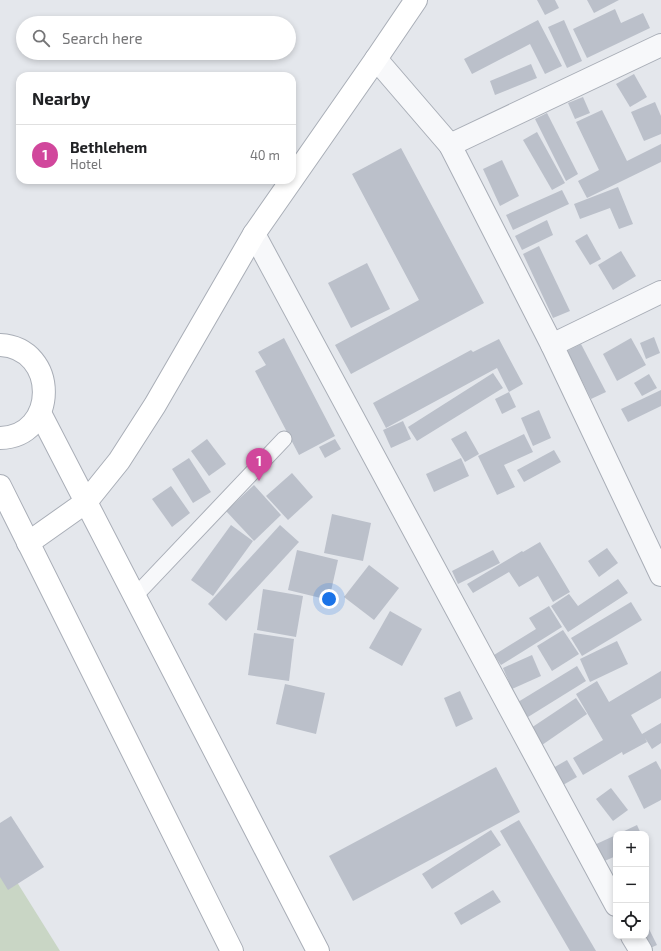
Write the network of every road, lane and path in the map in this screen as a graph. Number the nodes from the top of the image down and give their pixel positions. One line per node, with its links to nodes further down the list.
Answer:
1 (416, 0): 3 (street)
2 (661, 45): 4 (street)
3 (376, 59): 4 (street); 5 (street)
4 (450, 145): 10 (street)
5 (296, 174)
6 (289, 184): 7 (street)
7 (254, 234): 15 (street); 19 (street)
8 (661, 292): 10 (street)
9 (0, 345): 11 (street)
10 (552, 345): 17 (street)
11 (40, 412): 12 (street); 15 (street)
12 (0, 438)
13 (284, 439): 18 (lane)
14 (0, 486): 16 (street)
15 (86, 502): 16 (street); 18 (street)
16 (28, 543): 21 (street)
17 (661, 575)
18 (135, 596): 22 (street)
19 (614, 903)
20 (634, 939): 23 (street)
21 (232, 951)
22 (318, 951)
23 (640, 951)

